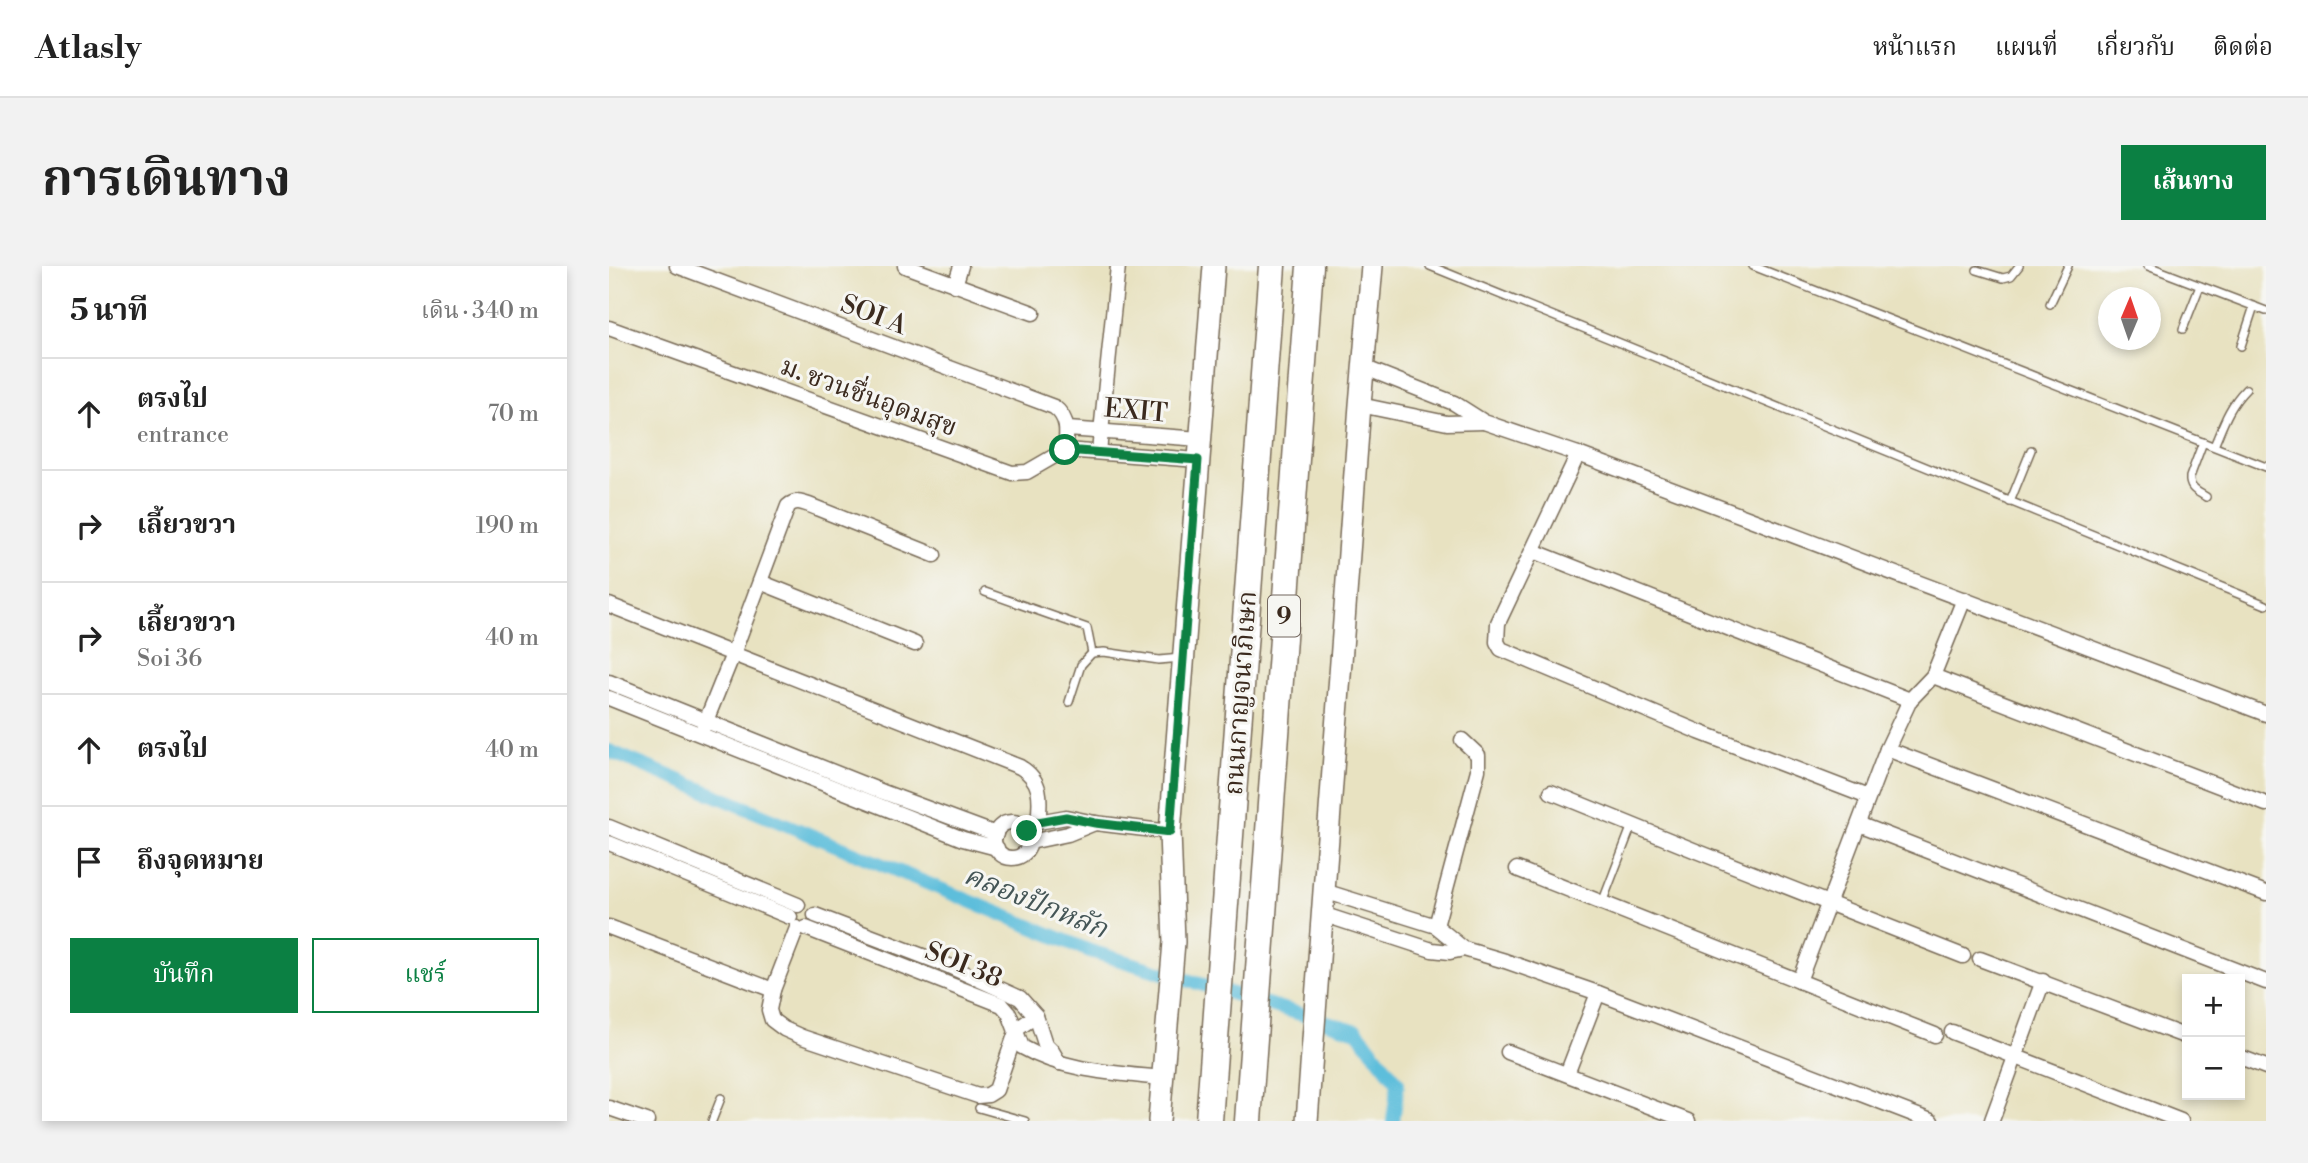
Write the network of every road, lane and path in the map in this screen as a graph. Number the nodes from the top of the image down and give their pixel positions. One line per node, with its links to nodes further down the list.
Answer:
1 (677, 266): 28 (street, SOI A)
2 (905, 266): 15 (street)
3 (961, 266): 15 (street)
4 (1118, 266): 29 (street)
5 (1272, 266): 113 (highway, ถนนกาญจนาภิเษก / 9)
6 (1310, 266): 114 (highway, ถนนกาญจนาภิเษก / 9)
7 (1372, 266): 24 (main road)
8 (1430, 266): 39 (lane)
9 (1753, 266): 30 (lane)
10 (2019, 266): 14 (lane)
11 (2068, 266): 17 (lane)
12 (2148, 266): 16 (lane)
13 (1209, 267): 33 (main road)
14 (1977, 270)
15 (955, 285): 20 (street)
16 (2200, 286): 18 (lane); 22 (lane)
17 (2050, 304)
18 (2254, 306): 19 (lane); 23 (lane)
19 (2266, 311)
20 (1033, 313)
21 (609, 328): 32 (street, ม. ชวนชื่นอุดมสุข)
22 (2183, 329)
23 (2241, 346)
24 (1363, 366): 26 (main road); 27 (street)
25 (2246, 389): 31 (lane)
26 (1360, 405): 27 (street); 75 (main road)
27 (1484, 422): 36 (street)
28 (1068, 429): 29 (street, EXIT); 32 (street)
29 (1100, 432): 33 (street, EXIT); 35 (street)
30 (2203, 442): 31 (lane); 38 (lane)
31 (2214, 446): 37 (lane)
32 (1065, 450): 35 (street)
33 (1199, 450): 35 (street); 50 (main road)
34 (2031, 450): 39 (lane)
35 (1099, 452)
36 (1578, 454): 40 (street); 44 (street)
37 (2266, 467)
38 (2206, 497)
39 (2010, 502): 45 (lane)
40 (1533, 551): 54 (street); 62 (street)
41 (934, 555): 42 (street)
42 (760, 582): 47 (street); 49 (street)
43 (985, 592): 48 (lane)
44 (1963, 599): 51 (street); 56 (street)
45 (2266, 604)
46 (609, 605): 49 (street)
47 (915, 644)
48 (1091, 653): 50 (lane); 55 (lane)
49 (733, 654): 57 (street); 67 (street)
50 (1182, 658): 70 (main road)
51 (1933, 676): 54 (street); 63 (street)
52 (609, 682): 57 (street)
53 (609, 698): 57 (street)
54 (1910, 700): 59 (street)
55 (1069, 702)
56 (2266, 714)
57 (704, 727): 60 (street); 64 (street)
58 (1462, 740): 82 (street)
59 (1887, 749): 62 (street); 76 (street)
60 (883, 792): 64 (street); 71 (street)
61 (1552, 792): 68 (street)
62 (1868, 797): 66 (street)
63 (2266, 804)
64 (878, 806): 71 (street)
65 (1095, 823): 67 (street); 70 (street); 72 (street)
66 (1859, 824): 77 (street); 90 (street)
67 (1031, 825): 71 (street); 72 (street)
68 (1632, 825): 77 (street); 78 (lane)
69 (609, 827): 81 (street)
70 (1170, 832): 105 (main road)
71 (996, 841): 72 (street)
72 (1030, 842)
73 (609, 843): 81 (street)
74 (1517, 869): 78 (street)
75 (1324, 891): 79 (main road); 80 (street)
76 (2266, 893)
77 (1829, 902): 86 (street); 88 (street)
78 (1602, 903): 88 (street)
79 (1322, 914): 84 (street); 115 (main road)
80 (1406, 918): 82 (street); 84 (street)
81 (798, 919): 91 (street); 93 (street, SOI 38); 93 (street)
82 (1436, 926): 85 (street)
83 (609, 927): 91 (street)
84 (1400, 940): 85 (street)
85 (1464, 949): 92 (street)
86 (1963, 956)
87 (1980, 959): 89 (street)
88 (1799, 981): 97 (street)
89 (2043, 981): 98 (street); 100 (street)
90 (2266, 982)
91 (773, 990): 95 (street)
92 (1598, 993): 104 (street); 117 (street)
93 (1006, 999): 94 (street); 95 (street, SOI 38)
94 (1036, 1016): 95 (street); 102 (street)
95 (1017, 1029): 102 (street, SOI 38)
96 (1952, 1032): 100 (street)
97 (1935, 1035)
98 (2182, 1035)
99 (1508, 1052): 104 (street)
100 (2014, 1057): 118 (street); 119 (street)
101 (2245, 1059): 103 (street)
102 (1059, 1063): 105 (street, SOI 38)
103 (2266, 1067)
104 (1567, 1074): 116 (street)
105 (1163, 1078): 112 (main road)
106 (721, 1098): 110 (lane)
107 (609, 1108): 109 (street)
108 (979, 1108): 111 (lane)
109 (647, 1121)
110 (712, 1121)
111 (1025, 1121)
112 (1159, 1121)
113 (1209, 1121)
114 (1248, 1121)
115 (1307, 1121)
116 (1688, 1121)
117 (1931, 1121)
118 (1988, 1121)
119 (2181, 1121)

